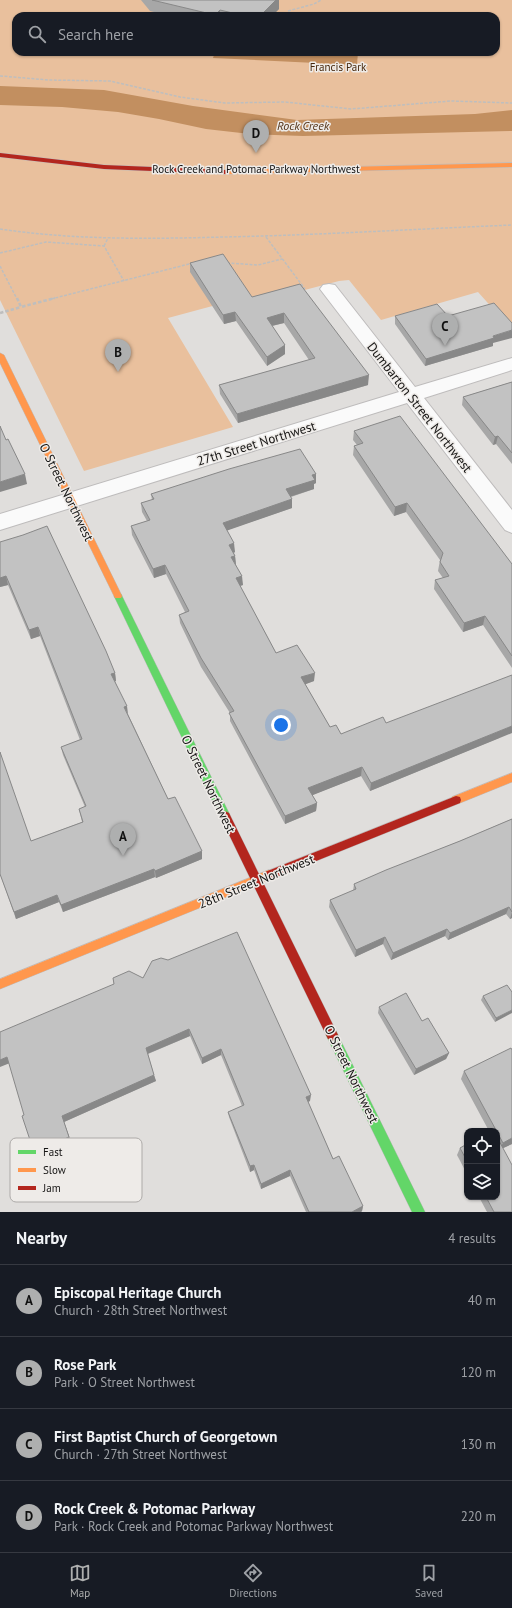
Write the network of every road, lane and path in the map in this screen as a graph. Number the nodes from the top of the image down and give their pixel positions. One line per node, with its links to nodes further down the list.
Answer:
1 (321, 0): 2 (path)
2 (288, 11)
3 (0, 76): 4 (path)
4 (512, 103)
5 (0, 156): 6 (street, Rock Creek and Potomac Parkway Northwest)
6 (512, 165)
7 (512, 225): 10 (path)
8 (0, 229): 9 (path)
9 (50, 236): 11 (path); 12 (path)
10 (266, 237): 11 (path); 15 (path)
11 (108, 238): 13 (path)
12 (46, 242): 13 (path); 14 (path)
13 (104, 246): 19 (path)
14 (0, 252)
15 (282, 259): 17 (path); 20 (path)
16 (199, 262): 19 (path)
17 (221, 263)
18 (0, 266): 22 (path)
19 (124, 280): 22 (path)
20 (305, 289)
21 (329, 289): 26 (street, Dumbarton Street Northwest)
22 (22, 308): 23 (path)
23 (0, 313)
24 (0, 355): 27 (street, O Street Northwest)
25 (512, 364): 26 (street, 27th Street Northwest)
26 (411, 396): 27 (street, 27th Street Northwest); 29 (street, Dumbarton Street Northwest)
27 (71, 500): 28 (street, 27th Street Northwest); 31 (street, O Street Northwest)
28 (0, 522)
29 (512, 525)
30 (512, 777): 31 (street, 28th Street Northwest)
31 (256, 880): 32 (street, 28th Street Northwest); 33 (street, O Street Northwest)
32 (0, 984)
33 (419, 1212)

